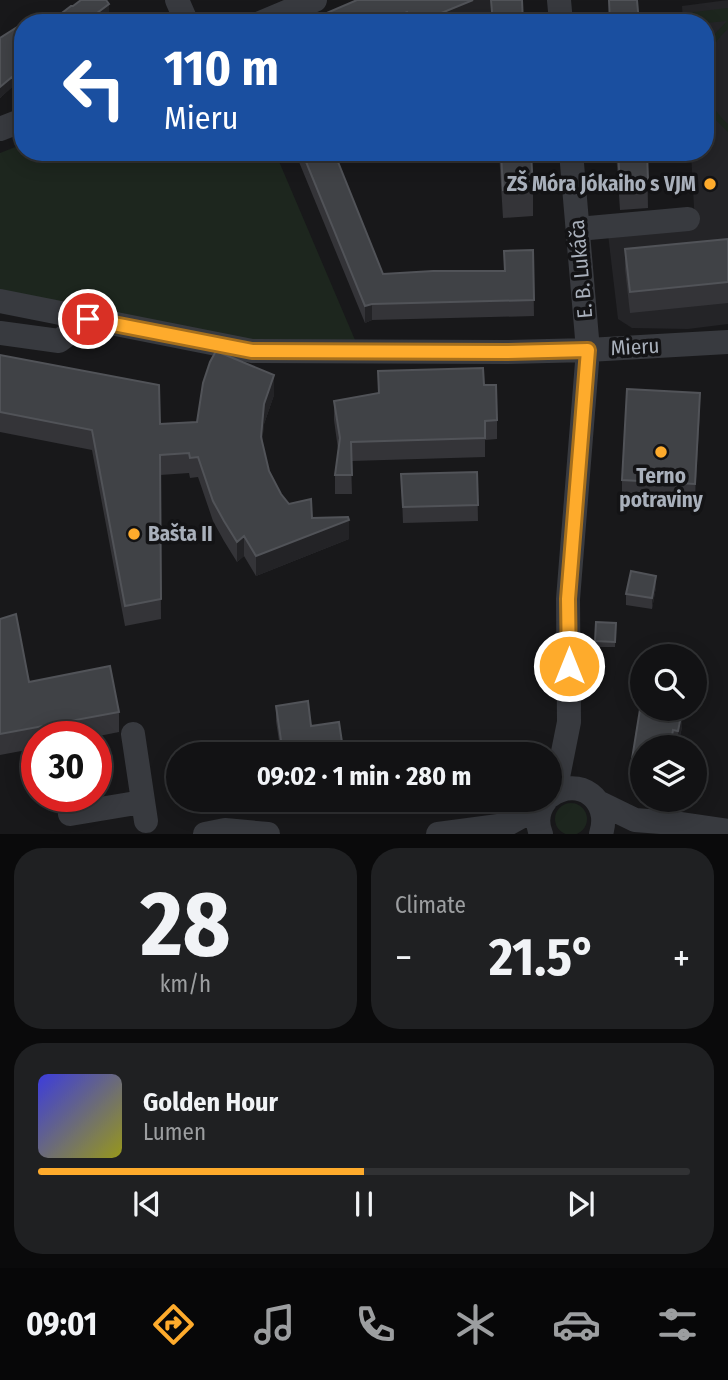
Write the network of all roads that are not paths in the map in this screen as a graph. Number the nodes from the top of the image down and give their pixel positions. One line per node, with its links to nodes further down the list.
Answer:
1 (315, 0): 2 (street)
2 (269, 13)
3 (573, 161): 5 (street, E. B. Lukáča)
4 (688, 219): 5 (street)
5 (578, 229): 10 (street, E. B. Lukáča)
6 (0, 301): 7 (street, Mieru)
7 (88, 319): 8 (street); 10 (street, Mieru)
8 (0, 333)
9 (728, 342): 10 (street, Mieru)
10 (588, 350): 11 (street, E. B. Lukáča)
11 (569, 722): 13 (street, E. B. Lukáča); 15 (street, E. B. Lukáča)
12 (133, 734): 18 (street)
13 (562, 747)
14 (562, 791): 15 (street)
15 (591, 796): 19 (street); 26 (street, E. B. Lukáča)
16 (534, 812): 20 (street)
17 (542, 812): 25 (street, E. B. Lukáča)
18 (70, 815)
19 (635, 820): 21 (street); 27 (street)
20 (517, 830): 24 (street)
21 (728, 831)
22 (205, 834): 23 (street)
23 (268, 834)
24 (438, 834)
25 (541, 834)
26 (601, 834)
27 (608, 834)

